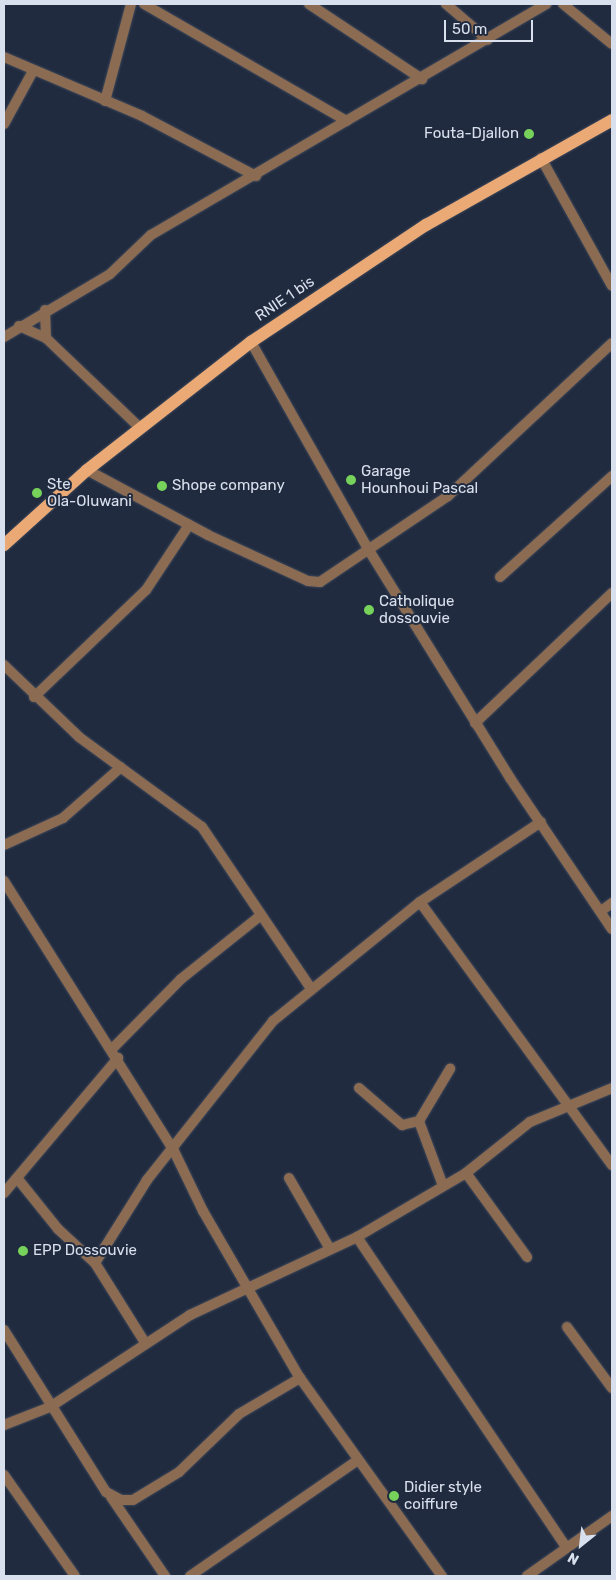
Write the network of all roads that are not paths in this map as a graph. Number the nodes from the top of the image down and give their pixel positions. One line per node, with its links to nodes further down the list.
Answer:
1 (131, 4): 12 (street)
2 (144, 4): 14 (street)
3 (309, 4): 11 (street)
4 (446, 4): 7 (street)
5 (547, 4): 7 (street)
6 (563, 4): 8 (street)
7 (488, 40): 11 (street)
8 (612, 44)
9 (4, 57): 10 (street)
10 (33, 71): 12 (street); 15 (street)
11 (422, 79): 14 (street)
12 (105, 101): 17 (street)
13 (612, 120): 16 (main road, RNIE 1 bis)
14 (347, 121): 17 (street)
15 (4, 124)
16 (541, 158): 18 (street); 23 (main road, RNIE 1 bis)
17 (256, 176): 19 (street)
18 (612, 286)
19 (45, 310): 20 (street); 22 (street)
20 (19, 326): 21 (street); 22 (street)
21 (4, 337)
22 (46, 338): 25 (street)
23 (251, 342): 25 (main road, RNIE 1 bis); 30 (street)
24 (612, 343): 30 (street)
25 (139, 427): 26 (main road, RNIE 1 bis)
26 (87, 470): 28 (street); 29 (main road, RNIE 1 bis)
27 (612, 476): 31 (street)
28 (189, 525): 30 (street); 34 (street)
29 (4, 545)
30 (370, 552): 35 (street)
31 (500, 577)
32 (612, 593): 35 (street)
33 (4, 666): 34 (street)
34 (34, 697): 36 (street)
35 (475, 723): 37 (street)
36 (121, 767): 38 (street); 43 (street)
37 (541, 822): 40 (street); 42 (street)
38 (4, 845)
39 (4, 881): 46 (street)
40 (420, 902): 45 (street); 50 (street)
41 (612, 903): 42 (street)
42 (601, 911): 44 (street)
43 (260, 916): 45 (street); 46 (street)
44 (612, 929)
45 (310, 987): 52 (street)
46 (115, 1053): 52 (street); 55 (street)
47 (450, 1069): 51 (street)
48 (359, 1088): 51 (street)
49 (612, 1088): 50 (street)
50 (568, 1104): 53 (street); 54 (street)
51 (419, 1121): 57 (street)
52 (174, 1151): 62 (street); 63 (street)
53 (612, 1165)
54 (466, 1173): 57 (street); 61 (street)
55 (17, 1178): 58 (street); 62 (street)
56 (289, 1178): 60 (street)
57 (442, 1183): 59 (street)
58 (4, 1193)
59 (357, 1236): 60 (street); 75 (street)
60 (330, 1249): 63 (street)
61 (527, 1257)
62 (95, 1263): 66 (street)
63 (249, 1291): 66 (street); 67 (street)
64 (567, 1327): 68 (street)
65 (4, 1330): 69 (street)
66 (144, 1341): 69 (street)
67 (300, 1378): 71 (street); 73 (street)
68 (612, 1388)
69 (50, 1406): 70 (street); 73 (street)
70 (4, 1425)
71 (357, 1461): 78 (street); 79 (street)
72 (4, 1474): 76 (street)
73 (106, 1492): 77 (street)
74 (612, 1516): 75 (street)
75 (566, 1547): 80 (street)
76 (75, 1576)
77 (165, 1576)
78 (190, 1576)
79 (442, 1576)
80 (527, 1576)

